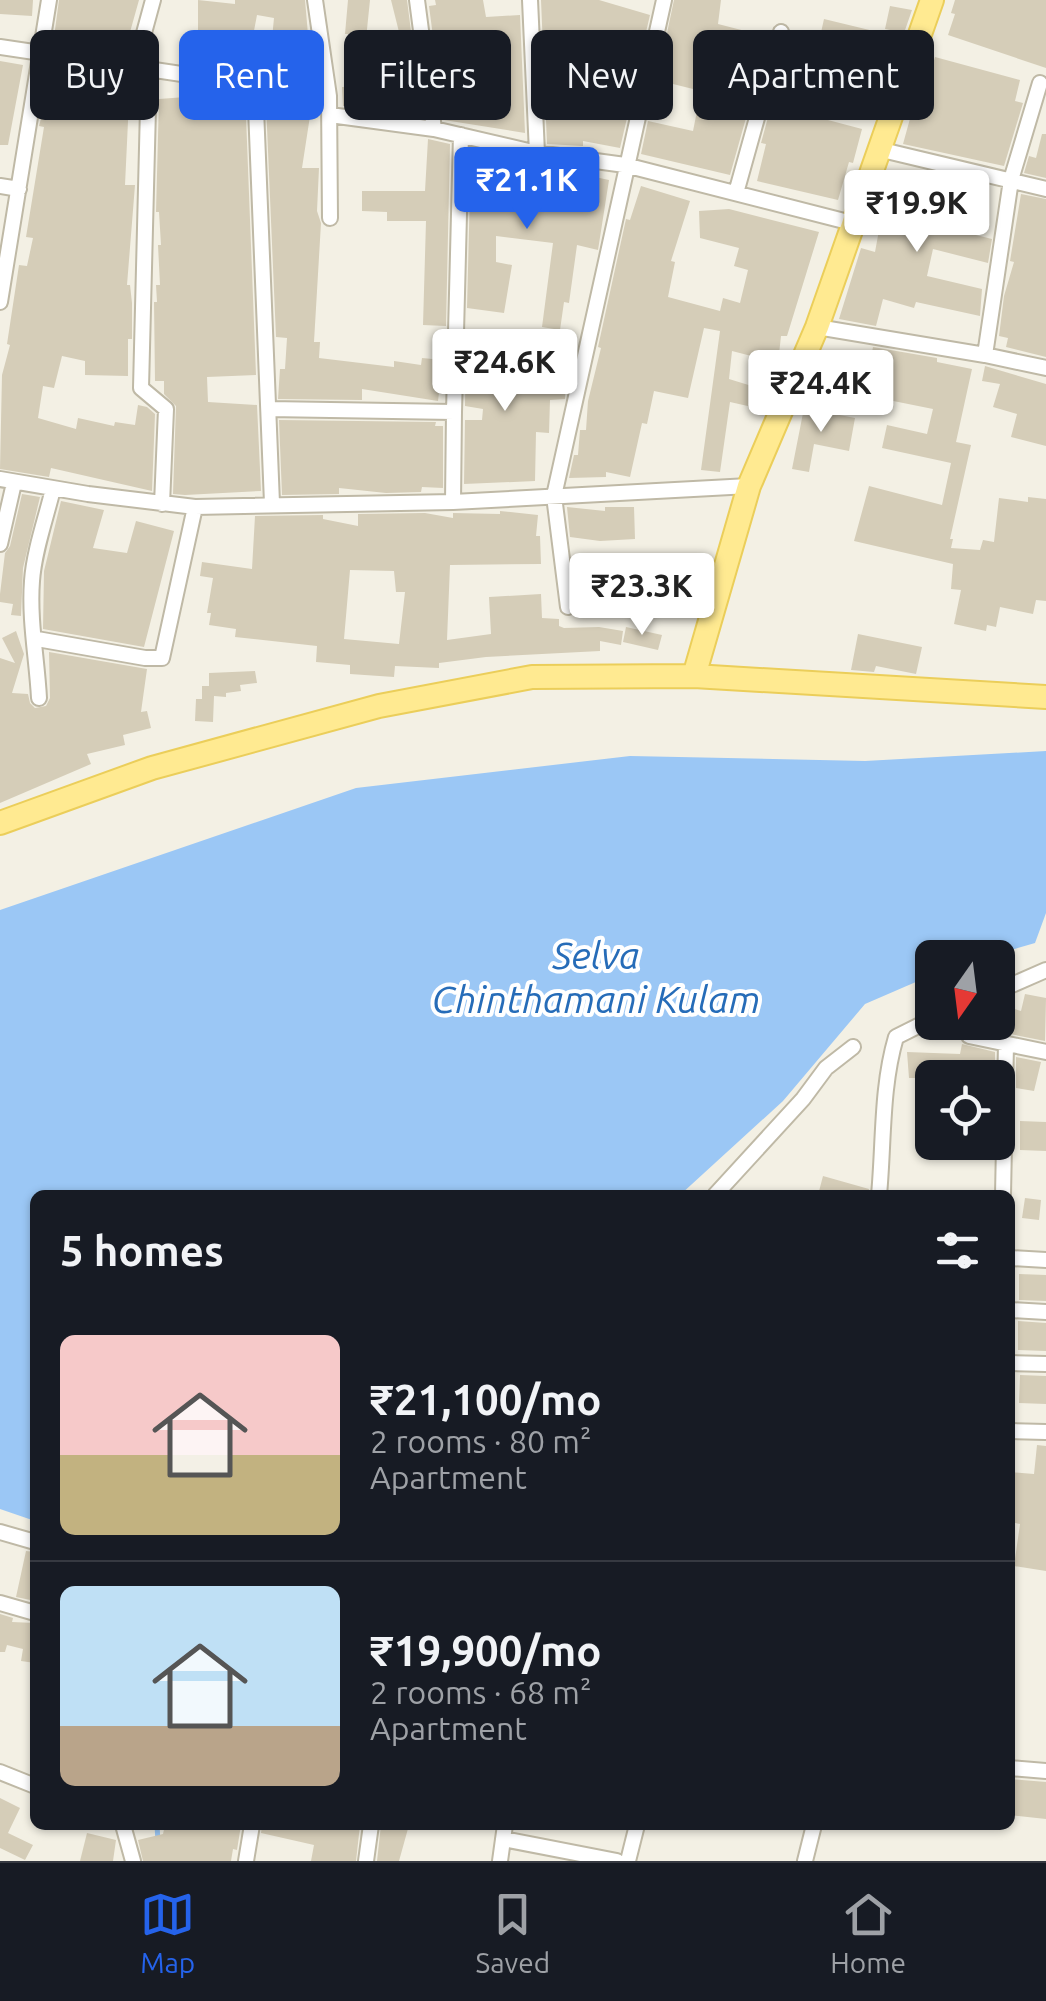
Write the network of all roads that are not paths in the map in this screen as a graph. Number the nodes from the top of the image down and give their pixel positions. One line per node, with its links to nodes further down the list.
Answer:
1 (50, 0): 8 (street)
2 (153, 0): 9 (street)
3 (315, 0): 14 (street)
4 (417, 0): 20 (street)
5 (530, 0): 23 (street)
6 (664, 0): 24 (street)
7 (932, 0): 22 (main road)
8 (45, 30)
9 (148, 30)
10 (0, 47): 11 (street)
11 (30, 50)
12 (1040, 83): 25 (street)
13 (324, 95): 14 (street)
14 (329, 96): 15 (street)
15 (330, 115): 20 (street); 30 (street)
16 (30, 120): 27 (street)
17 (142, 120): 44 (street)
18 (257, 120): 37 (street)
19 (756, 120): 29 (street)
20 (434, 129): 21 (street)
21 (461, 134): 23 (street); 38 (street)
22 (878, 148): 25 (street); 31 (main road)
23 (537, 153): 24 (street)
24 (625, 165): 29 (street); 42 (street)
25 (1011, 180): 28 (street); 35 (street)
26 (0, 186): 27 (street)
27 (19, 189): 32 (street)
28 (1046, 189)
29 (736, 193): 31 (street)
30 (330, 218)
31 (852, 223): 34 (main road)
32 (2, 281): 33 (street)
33 (0, 302)
34 (817, 327): 35 (street); 40 (main road)
35 (984, 354): 36 (street)
36 (1046, 368)
37 (270, 409): 38 (street); 45 (street)
38 (454, 412): 43 (street)
39 (7, 481): 41 (street); 47 (street)
40 (748, 486): 42 (street); 50 (main road)
41 (53, 489): 44 (street); 49 (street)
42 (554, 496): 43 (street); 48 (street)
43 (453, 502): 45 (street)
44 (162, 504): 46 (street)
45 (272, 504): 46 (street)
46 (195, 507): 49 (street)
47 (0, 544)
48 (568, 607)
49 (36, 639): 52 (street)
50 (694, 676): 51 (main road); 53 (main road)
51 (1046, 697)
52 (40, 698)
53 (0, 823)
54 (1046, 970): 55 (street)
55 (1015, 984)
56 (915, 1028): 62 (street)
57 (988, 1040): 58 (street)
58 (1006, 1044): 60 (street); 63 (street)
59 (853, 1048): 61 (street)
60 (1046, 1052)
61 (721, 1190)
62 (879, 1190)
63 (1003, 1190)
64 (1015, 1258): 65 (street)
65 (1046, 1260)
66 (1015, 1310): 67 (street)
67 (1046, 1312)
68 (1015, 1363): 69 (street)
69 (1046, 1364)
70 (1015, 1431): 71 (street)
71 (1046, 1432)
72 (0, 1532): 73 (street)
73 (30, 1541)
74 (0, 1603): 75 (street)
75 (30, 1612)
76 (1015, 1768): 77 (street)
77 (1046, 1771)
78 (0, 1772): 79 (street)
79 (30, 1784)
80 (126, 1830): 86 (street)
81 (251, 1830): 87 (street)
82 (370, 1830): 88 (street)
83 (636, 1830): 91 (street)
84 (813, 1830): 92 (street)
85 (504, 1832): 89 (street); 90 (street)
86 (133, 1861)
87 (246, 1861)
88 (366, 1861)
89 (500, 1861)
90 (617, 1861)
91 (628, 1861)
92 (805, 1861)

